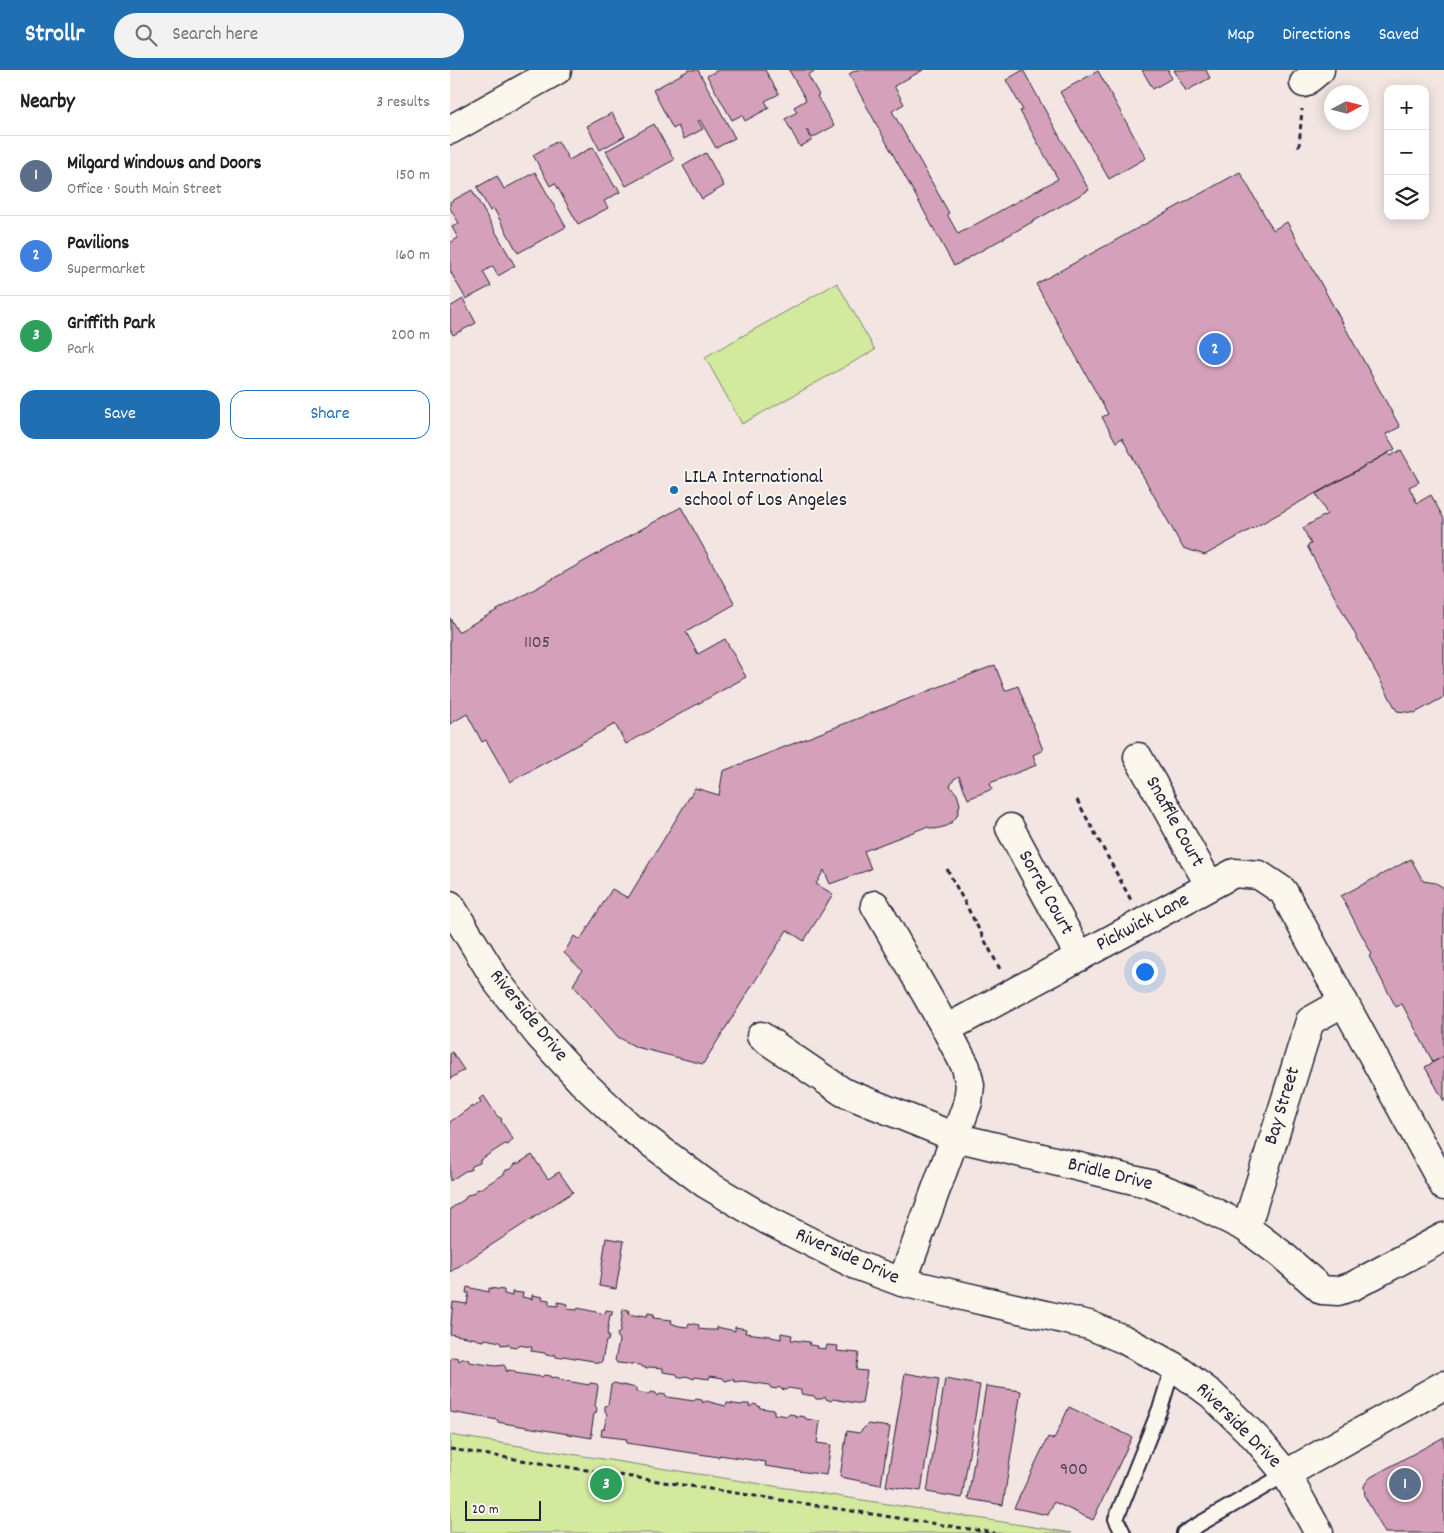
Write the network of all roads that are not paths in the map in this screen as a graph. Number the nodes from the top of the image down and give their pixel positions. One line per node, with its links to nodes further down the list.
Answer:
1 (557, 70): 2 (street)
2 (450, 130)
3 (1138, 757): 5 (street, Snaffle Court)
4 (1010, 828): 8 (street, Sorrel Court)
5 (1210, 886): 8 (street, Pickwick Lane); 9 (street, Pickwick Lane)
6 (450, 905): 16 (street, Riverside Drive)
7 (876, 905): 10 (street)
8 (1080, 957): 10 (street, Pickwick Lane)
9 (1344, 1002): 13 (street, Pickwick Lane); 14 (street, Bay Street)
10 (946, 1029): 12 (street)
11 (761, 1036): 12 (street, Bridle Drive)
12 (955, 1137): 14 (street, Bridle Drive); 16 (street)
13 (1444, 1186)
14 (1246, 1228): 15 (street, Bridle Drive)
15 (1444, 1237)
16 (902, 1282): 17 (street, Riverside Drive)
17 (1173, 1366): 19 (street, Riverside Drive); 20 (lane)
18 (1444, 1385): 19 (street)
19 (1286, 1474): 21 (lane); 22 (street, Riverside Drive)
20 (1123, 1533)
21 (1184, 1533)
22 (1320, 1533)

